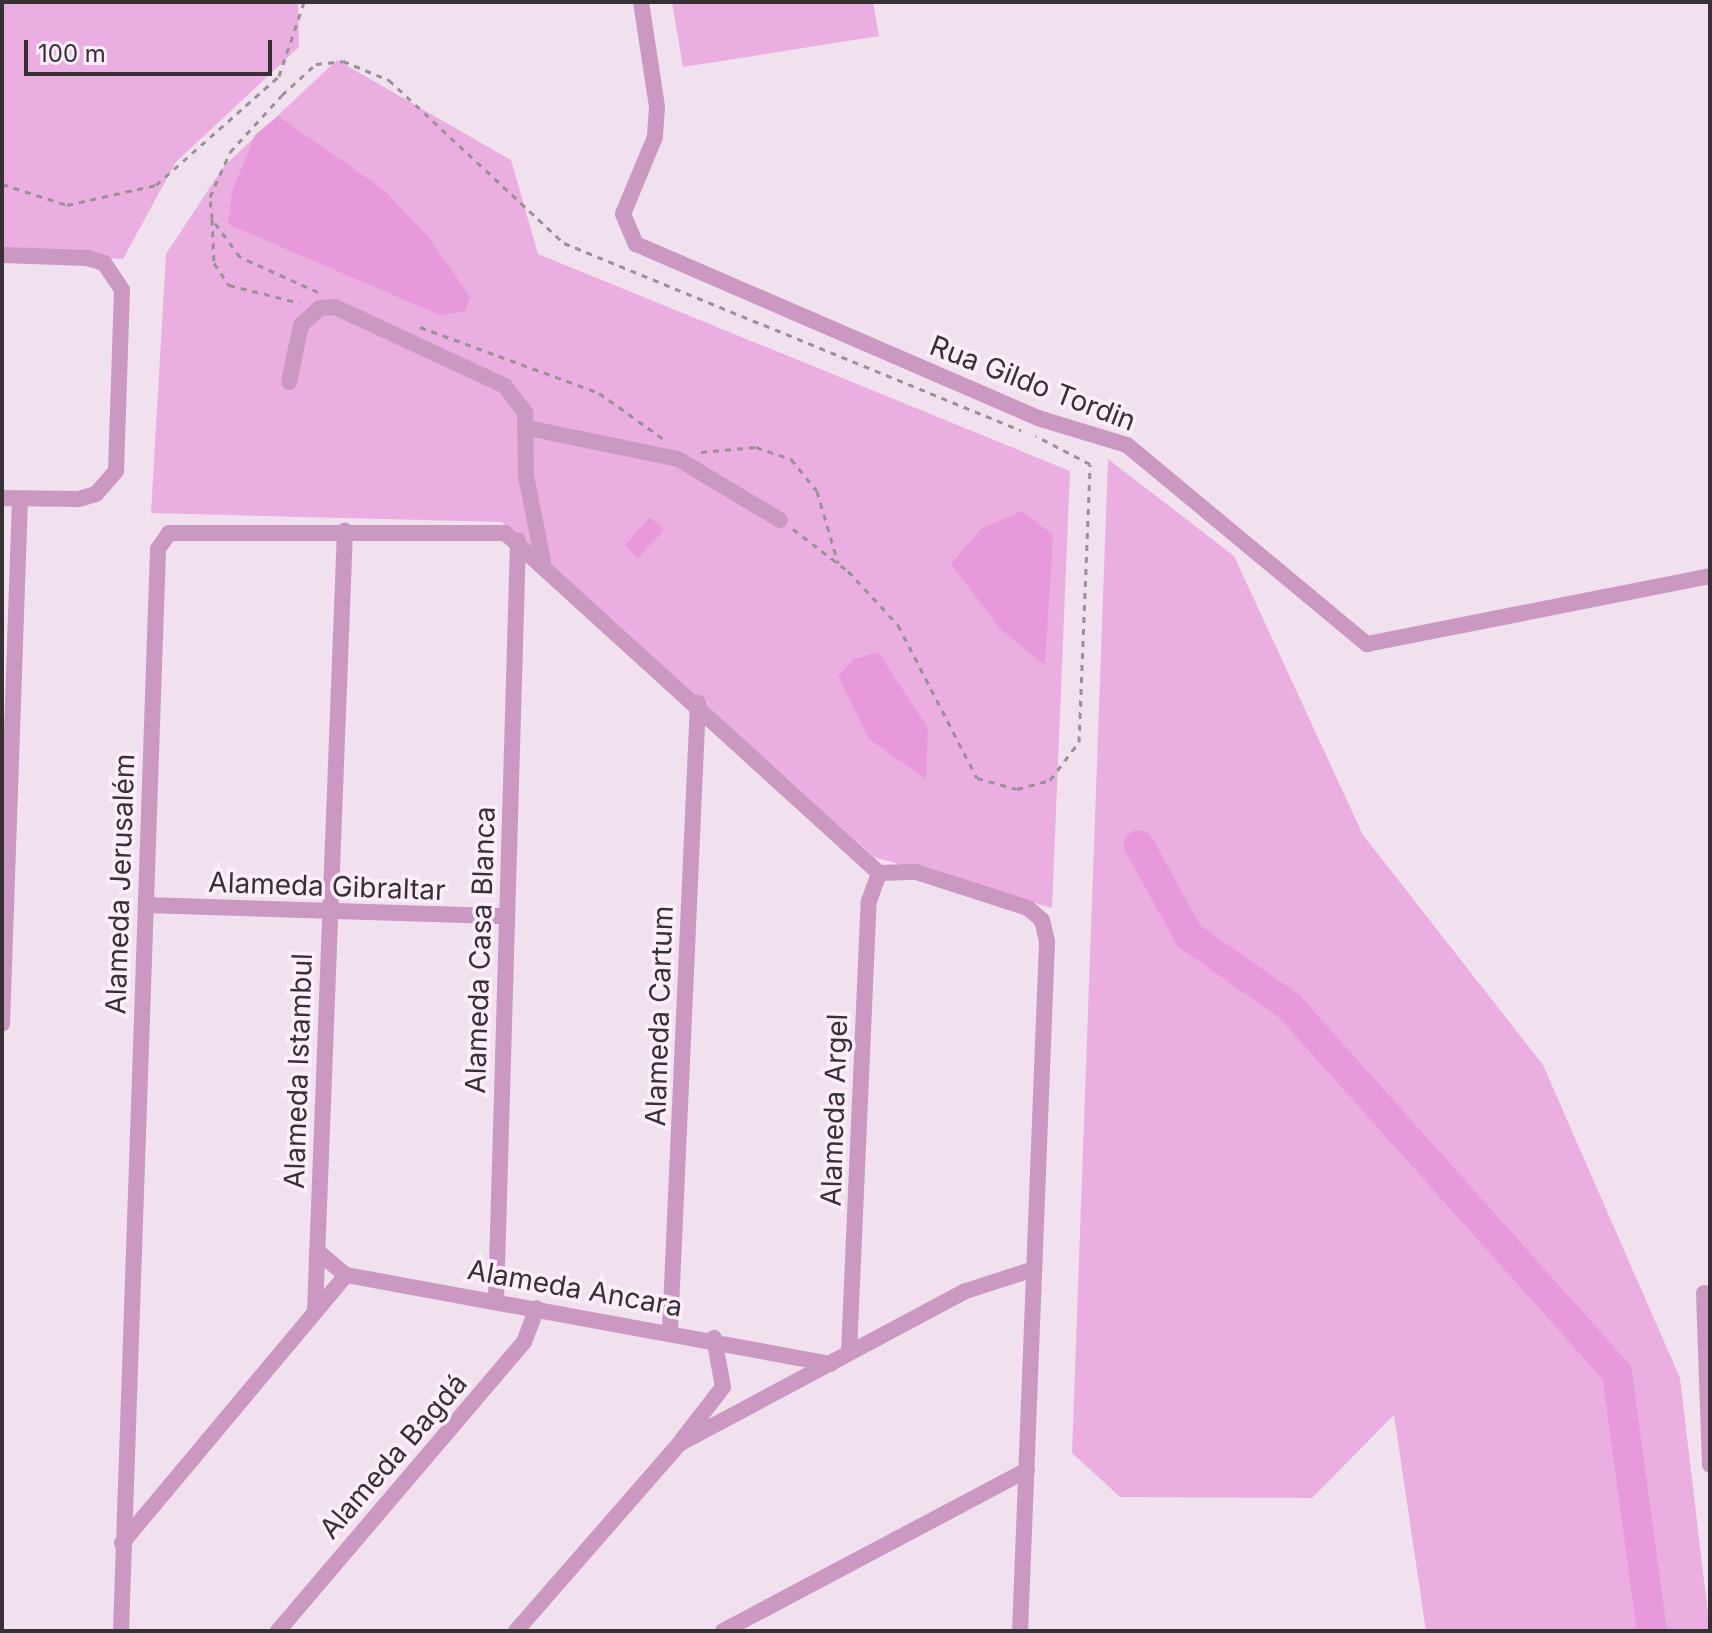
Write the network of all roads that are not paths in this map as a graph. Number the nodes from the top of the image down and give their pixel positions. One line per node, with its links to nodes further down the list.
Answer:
1 (641, 2): 11 (street, Rua Gildo Tordin)
2 (2, 255): 6 (street)
3 (289, 382): 4 (street)
4 (528, 428): 7 (street); 10 (street)
5 (2, 498): 6 (street)
6 (20, 499): 14 (street)
7 (780, 520)
8 (345, 531): 9 (street, Alameda Jerusalém); 15 (street, Alameda Jerusalém); 16 (street, Alameda Istambul)
9 (518, 540): 10 (street, Alameda Jerusalém); 17 (street, Alameda Casa Blanca)
10 (546, 563): 12 (street, Alameda Jerusalém)
11 (1710, 576)
12 (698, 703): 13 (street, Alameda Jerusalém); 26 (street, Alameda Cartum)
13 (879, 873): 20 (street); 28 (street, Alameda Argel)
14 (4, 904): 18 (street)
15 (146, 905): 16 (street, Alameda Gibraltar); 33 (street, Alameda Jerusalém)
16 (330, 915): 17 (street, Alameda Gibraltar); 19 (street, Alameda Istambul)
17 (506, 916): 23 (street, Alameda Casa Blanca)
18 (2, 1024)
19 (317, 1251): 21 (street, Alameda Ancara); 25 (street, Alameda Istambul)
20 (1034, 1269): 28 (street); 32 (street)
21 (346, 1275): 23 (street, Alameda Ancara); 25 (street)
22 (1704, 1293): 31 (street)
23 (496, 1301): 24 (street, Alameda Ancara)
24 (537, 1308): 26 (street, Alameda Ancara); 35 (street, Alameda Bagdá)
25 (315, 1311): 33 (street)
26 (670, 1331): 27 (street, Alameda Ancara)
27 (714, 1338): 29 (street, Alameda Ancara); 30 (street)
28 (849, 1352): 29 (street)
29 (831, 1364): 30 (street)
30 (679, 1444): 36 (street)
31 (1710, 1465)
32 (1027, 1470): 37 (street); 38 (street)
33 (122, 1543): 34 (street, Alameda Jerusalém)
34 (121, 1631)
35 (278, 1631)
36 (516, 1631)
37 (723, 1631)
38 (1020, 1631)

